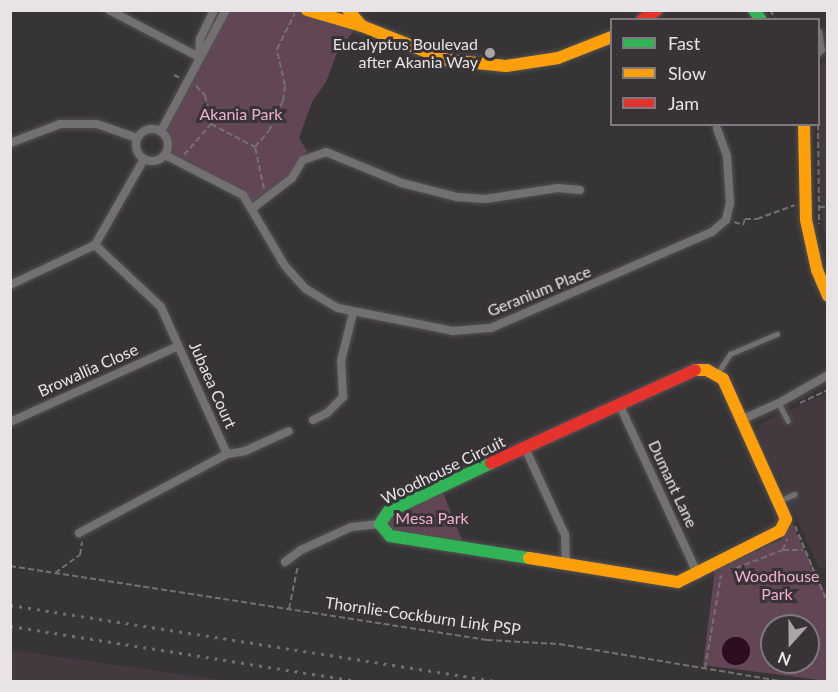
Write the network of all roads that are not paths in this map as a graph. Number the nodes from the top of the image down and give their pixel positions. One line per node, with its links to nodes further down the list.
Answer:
1 (109, 10): 10 (street)
2 (214, 10): 10 (street)
3 (226, 10): 10 (street)
4 (307, 10): 6 (street)
5 (348, 10): 6 (street)
6 (362, 26): 7 (street)
7 (610, 37)
8 (820, 37): 9 (lane)
9 (820, 53)
10 (199, 57): 13 (street)
11 (804, 126): 22 (street)
12 (717, 129): 23 (street, Geranium Place)
13 (161, 131): 14 (street); 16 (street)
14 (137, 138): 15 (street); 17 (street)
15 (10, 143)
16 (165, 155): 17 (street); 19 (street, Geranium Place)
17 (144, 159): 20 (street)
18 (580, 190): 19 (street)
19 (253, 208): 23 (street, Geranium Place)
20 (95, 245): 21 (street); 25 (street, Jubaea Court)
21 (10, 285)
22 (828, 296)
23 (353, 312): 33 (street)
24 (777, 334): 26 (lane)
25 (178, 346): 35 (street, Browallia Close); 38 (street, Jubaea Court)
26 (717, 374): 30 (street, Woodhouse Circuit); 32 (street, Woodhouse Circuit)
27 (828, 375): 29 (street)
28 (828, 381): 29 (street)
29 (816, 383): 31 (street)
30 (620, 406): 37 (street, Woodhouse Circuit); 45 (street, Dumant Lane)
31 (781, 407): 32 (street); 34 (lane)
32 (743, 419): 40 (street, Woodhouse Circuit)
33 (313, 420)
34 (788, 421)
35 (10, 422)
36 (289, 431): 38 (street)
37 (525, 448): 41 (street, Woodhouse Circuit); 44 (street)
38 (227, 454): 42 (street, Jubaea Court)
39 (795, 494): 40 (lane)
40 (779, 501): 45 (street, Woodhouse Circuit)
41 (380, 524): 43 (street); 44 (street, Woodhouse Circuit)
42 (79, 533)
43 (285, 562)
44 (566, 564): 45 (street, Woodhouse Circuit)
45 (698, 574)

